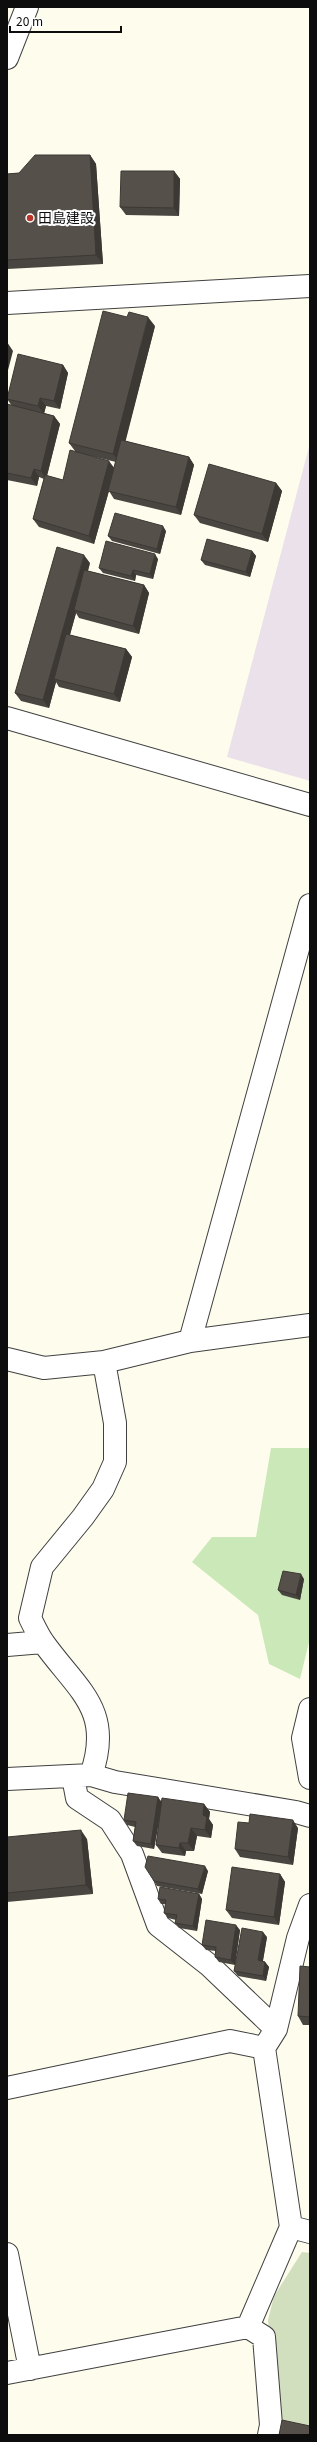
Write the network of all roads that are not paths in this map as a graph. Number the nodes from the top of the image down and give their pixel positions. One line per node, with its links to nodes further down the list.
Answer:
1 (27, 7): 2 (street)
2 (7, 58)
3 (310, 286): 4 (street)
4 (7, 303)
5 (7, 718): 6 (street)
6 (310, 806)
7 (310, 904): 9 (street)
8 (310, 1325): 9 (street)
9 (190, 1341): 11 (street)
10 (7, 1359): 11 (street)
11 (104, 1362): 12 (street)
12 (43, 1642): 13 (street); 15 (street)
13 (7, 1645)
14 (310, 1709): 16 (street)
15 (82, 1776): 17 (street); 18 (street); 20 (street)
16 (310, 1778)
17 (7, 1779)
18 (310, 1816)
19 (310, 1905): 20 (street)
20 (276, 2030): 21 (street)
21 (264, 2048): 22 (street); 23 (street)
22 (7, 2088)
23 (301, 2230): 25 (street)
24 (7, 2254): 26 (street)
25 (248, 2327): 26 (street); 28 (street)
26 (30, 2369): 27 (street)
27 (7, 2372)
28 (269, 2435)

